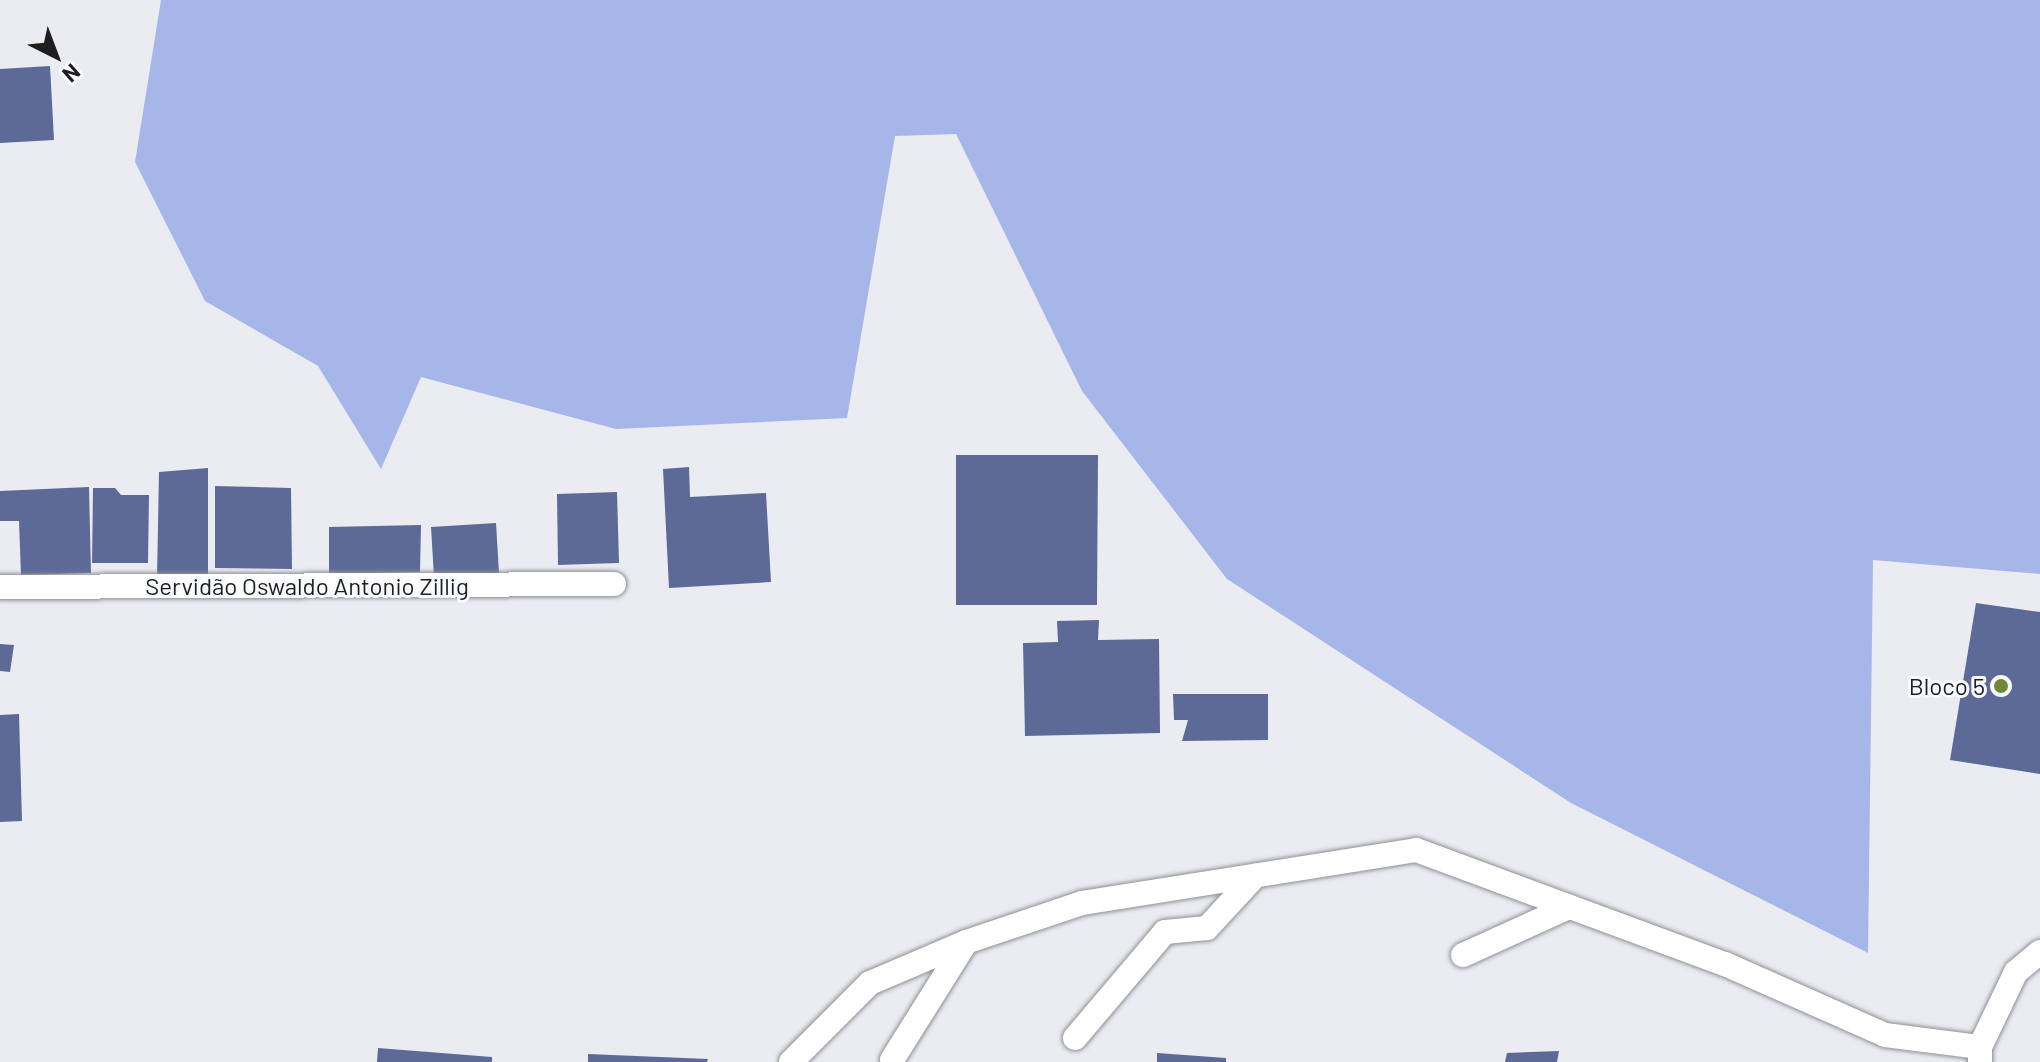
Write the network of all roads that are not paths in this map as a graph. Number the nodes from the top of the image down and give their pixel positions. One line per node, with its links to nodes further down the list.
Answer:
1 (614, 584): 2 (lane, Servidão Oswaldo Antonio Zillig)
2 (0, 587)
3 (1255, 876): 4 (lane); 5 (lane); 8 (lane)
4 (1569, 907): 7 (lane); 9 (lane)
5 (966, 942): 10 (lane); 11 (lane)
6 (2040, 952): 9 (lane)
7 (1463, 955)
8 (1075, 1038)
9 (1980, 1055)
10 (892, 1060)
11 (791, 1062)

